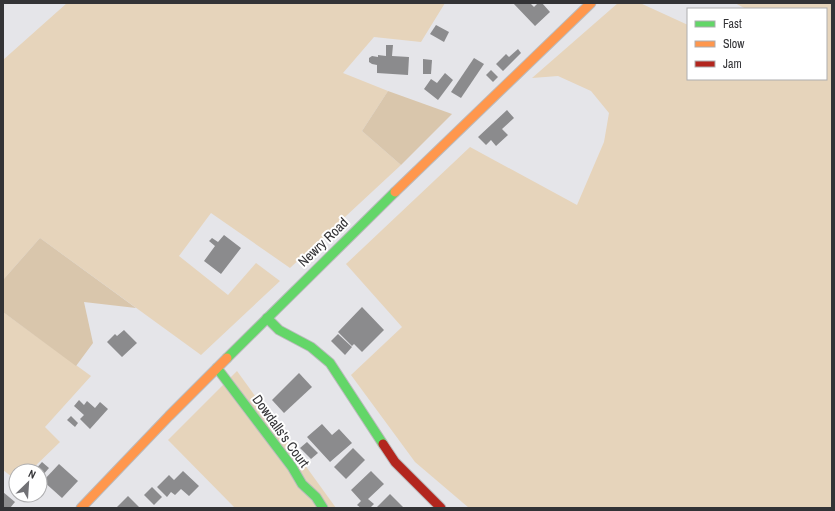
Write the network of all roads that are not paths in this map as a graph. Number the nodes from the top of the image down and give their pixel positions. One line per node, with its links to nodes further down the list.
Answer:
1 (591, 3): 2 (main road, Newry Road)
2 (267, 318): 3 (main road, Newry Road); 6 (main road)
3 (217, 368): 4 (main road, Newry Road); 5 (main road, Dowdalls's Court)
4 (81, 508)
5 (323, 508)
6 (441, 508)

